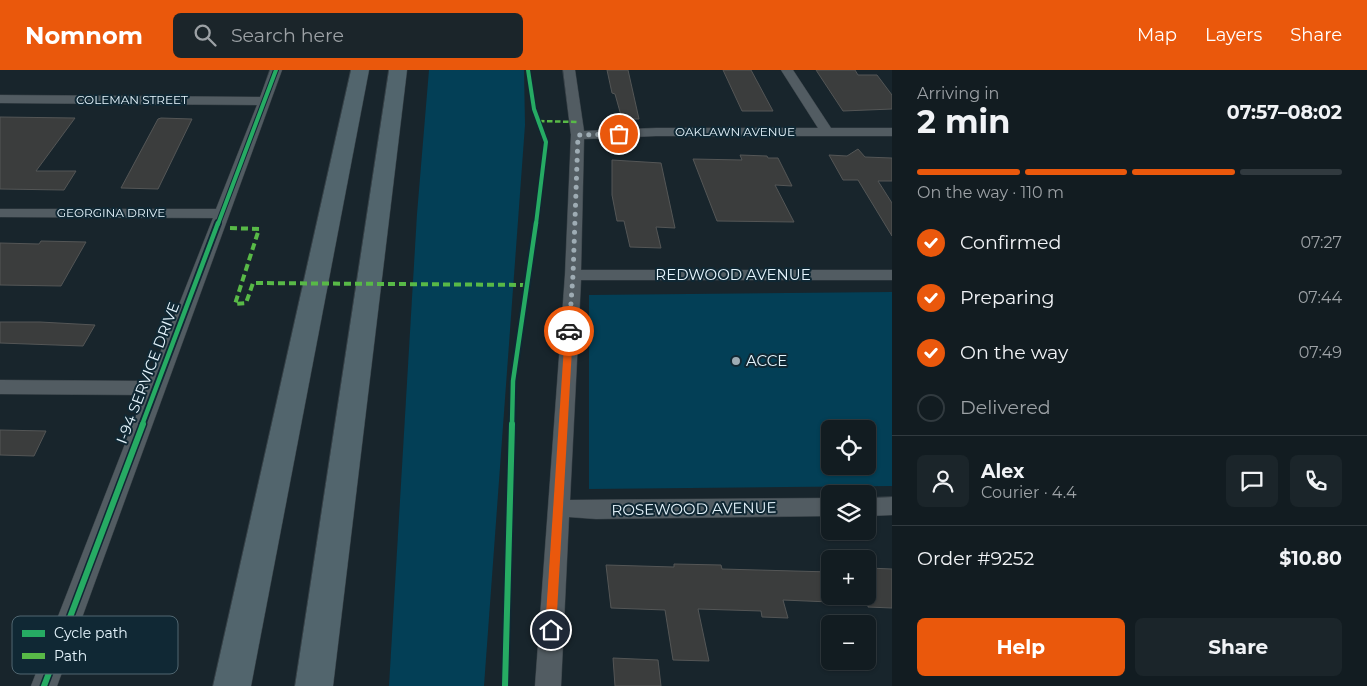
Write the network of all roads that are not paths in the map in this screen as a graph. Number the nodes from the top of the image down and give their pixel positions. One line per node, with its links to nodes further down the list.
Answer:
1 (276, 70): 7 (street, I-94 SERVICE DRIVE)
2 (360, 70): 24 (highway)
3 (398, 70): 25 (highway)
4 (569, 70): 10 (street)
5 (786, 70): 8 (street)
6 (0, 99): 7 (street, COLEMAN STREET)
7 (265, 101): 12 (street, I-94 SERVICE DRIVE)
8 (827, 132): 9 (street, OAKLAWN AVENUE); 10 (street, OAKLAWN AVENUE)
9 (892, 132)
10 (578, 135): 13 (street)
11 (0, 212): 12 (street, GEORGINA DRIVE)
12 (222, 214): 16 (street, I-94 SERVICE DRIVE)
13 (573, 275): 14 (street, REDWOOD AVENUE); 20 (street)
14 (892, 275)
15 (0, 386): 16 (street)
16 (155, 388): 21 (street, I-94 SERVICE DRIVE)
17 (892, 506): 19 (street)
18 (821, 507): 20 (street, ROSEWOOD AVENUE)
19 (876, 507)
20 (558, 508): 26 (street)
21 (70, 616)
22 (48, 674): 23 (street, I-94 SERVICE DRIVE)
23 (44, 686)
24 (232, 686)
25 (314, 686)
26 (548, 686)

